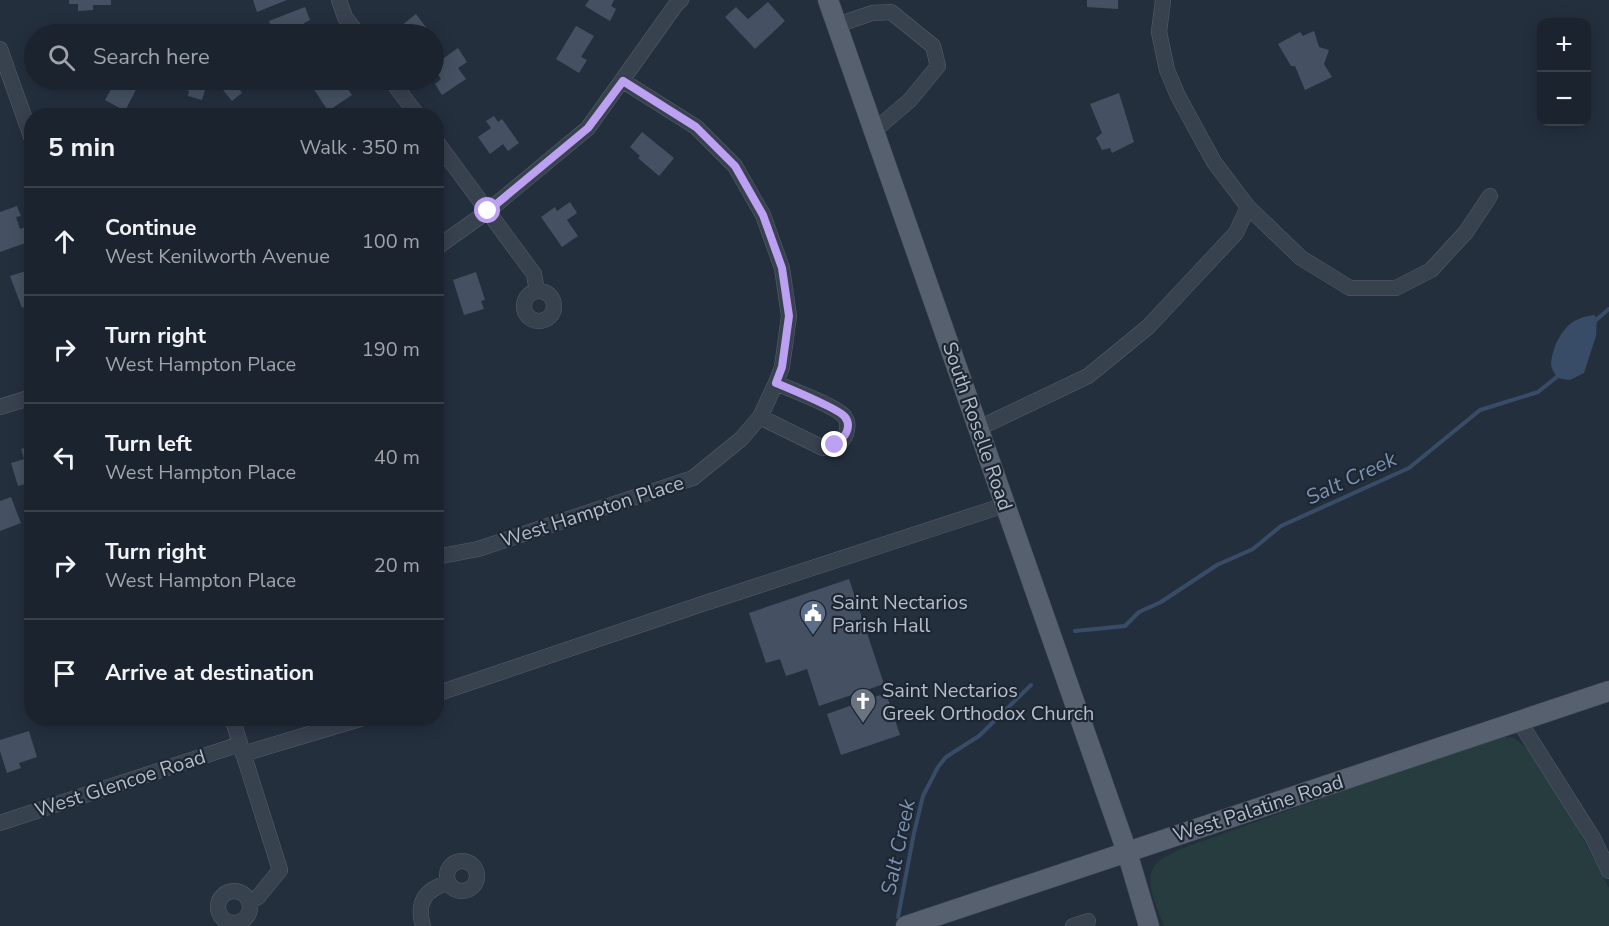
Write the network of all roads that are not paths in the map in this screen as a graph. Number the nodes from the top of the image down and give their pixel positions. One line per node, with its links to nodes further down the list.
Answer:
1 (339, 0): 5 (street)
2 (681, 0): 8 (street)
3 (828, 0): 6 (main road, South Roselle Road)
4 (1163, 0): 15 (street)
5 (350, 24)
6 (837, 25): 12 (main road, South Roselle Road); 12 (street)
7 (0, 49): 11 (street)
8 (623, 81): 16 (street); 19 (street, West Hampton Place)
9 (398, 90): 10 (street)
10 (412, 108)
11 (24, 116)
12 (874, 131): 23 (main road, South Roselle Road)
13 (444, 152): 16 (street)
14 (1490, 196): 15 (street)
15 (1248, 207): 23 (street)
16 (488, 211): 17 (street); 18 (street)
17 (444, 242)
18 (537, 291)
19 (776, 383): 22 (street, West Hampton Place); 22 (street)
20 (24, 400): 21 (street)
21 (0, 407)
22 (760, 417): 25 (street, West Hampton Place)
23 (979, 428): 24 (main road, South Roselle Road)
24 (1005, 505): 26 (street); 33 (main road, South Roselle Road)
25 (444, 555)
26 (444, 691)
27 (1609, 691): 28 (main road, West Palatine Road)
28 (1519, 721): 33 (main road, West Palatine Road); 34 (street)
29 (235, 726): 31 (street)
30 (332, 726): 31 (street, West Glencoe Road)
31 (242, 749): 32 (street, West Glencoe Road); 36 (street)
32 (0, 823)
33 (1127, 852): 38 (main road, West Palatine Road); 39 (main road, South Roselle Road)
34 (1609, 872)
35 (448, 883): 37 (street)
36 (249, 902)
37 (423, 926)
38 (906, 926)
39 (1149, 926)

